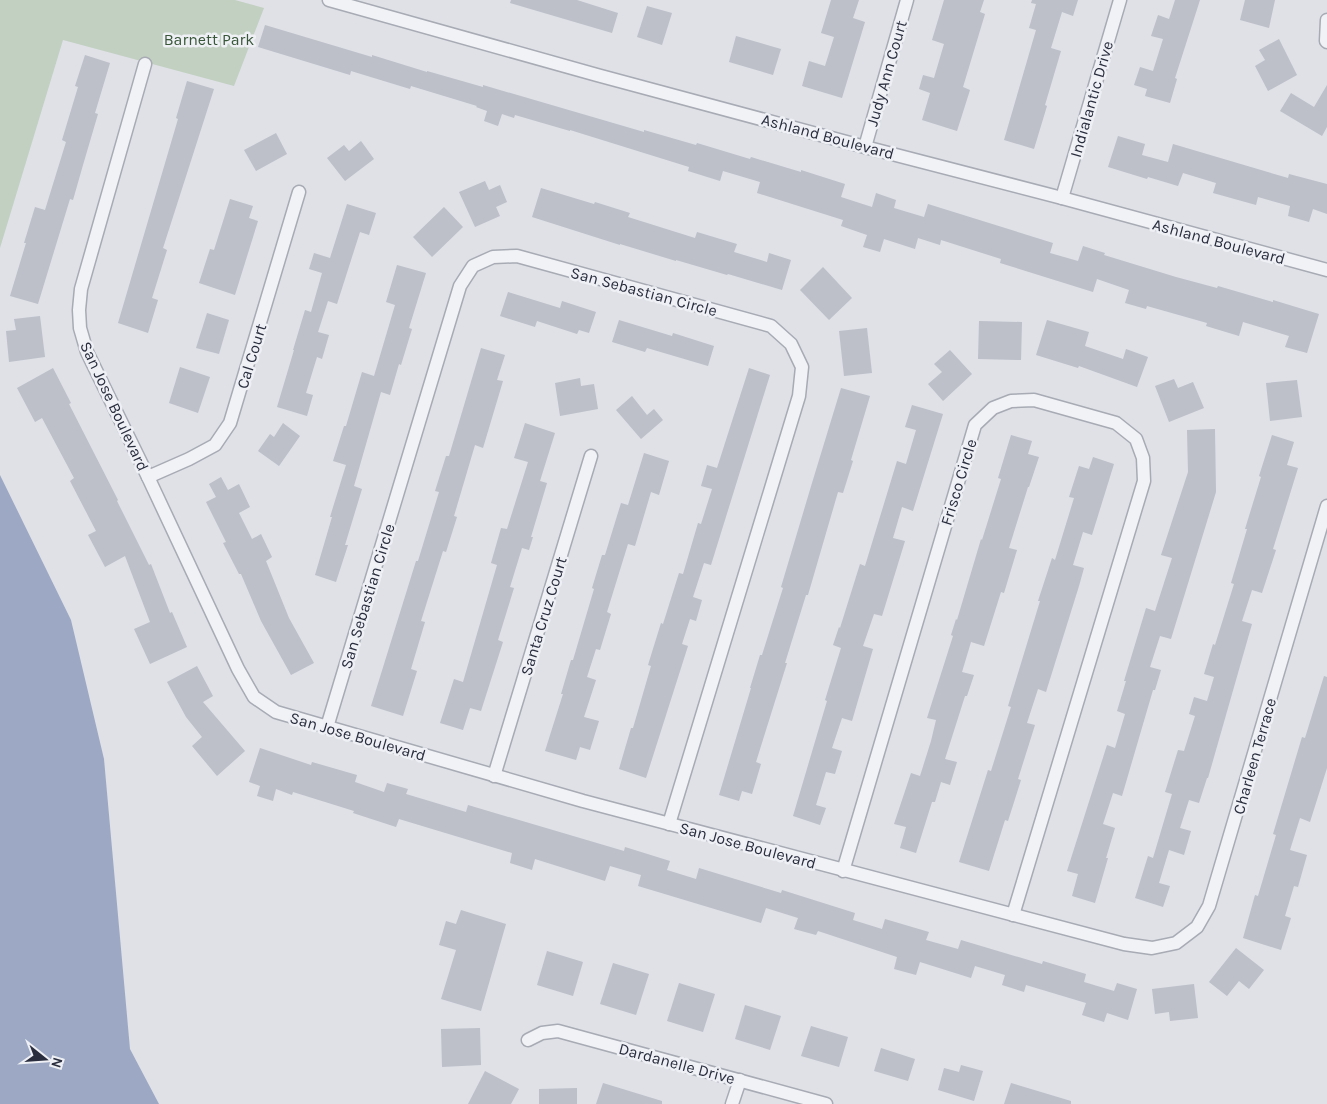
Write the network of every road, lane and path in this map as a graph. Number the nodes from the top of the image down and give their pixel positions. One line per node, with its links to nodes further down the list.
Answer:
1 (329, 0): 7 (street, Ashland Boulevard)
2 (908, 0): 7 (street, Judy Ann Court)
3 (1120, 0): 9 (street, Indialantic Drive)
4 (1327, 20): 5 (street)
5 (1327, 42)
6 (145, 64): 12 (street, San Jose Boulevard)
7 (865, 147): 9 (street, Ashland Boulevard)
8 (299, 192): 12 (street, Cal Court)
9 (1062, 198): 10 (street, Ashland Boulevard)
10 (1327, 270)
11 (591, 456): 15 (street, Santa Cruz Court)
12 (148, 478): 14 (street, San Jose Boulevard)
13 (1327, 506): 19 (street, Charleen Terrace)
14 (327, 727): 15 (street, San Jose Boulevard); 16 (street, San Sebastian Circle)
15 (494, 776): 16 (street, San Jose Boulevard)
16 (669, 824): 17 (street, San Jose Boulevard)
17 (843, 870): 18 (street, San Jose Boulevard); 18 (street, Frisco Circle)
18 (1013, 915): 19 (street, San Jose Boulevard)
19 (1124, 944)
20 (528, 1040): 21 (street, Dardanelle Drive)
21 (740, 1080): 22 (street); 23 (street, Dardanelle Drive)
22 (732, 1104)
23 (826, 1104)

